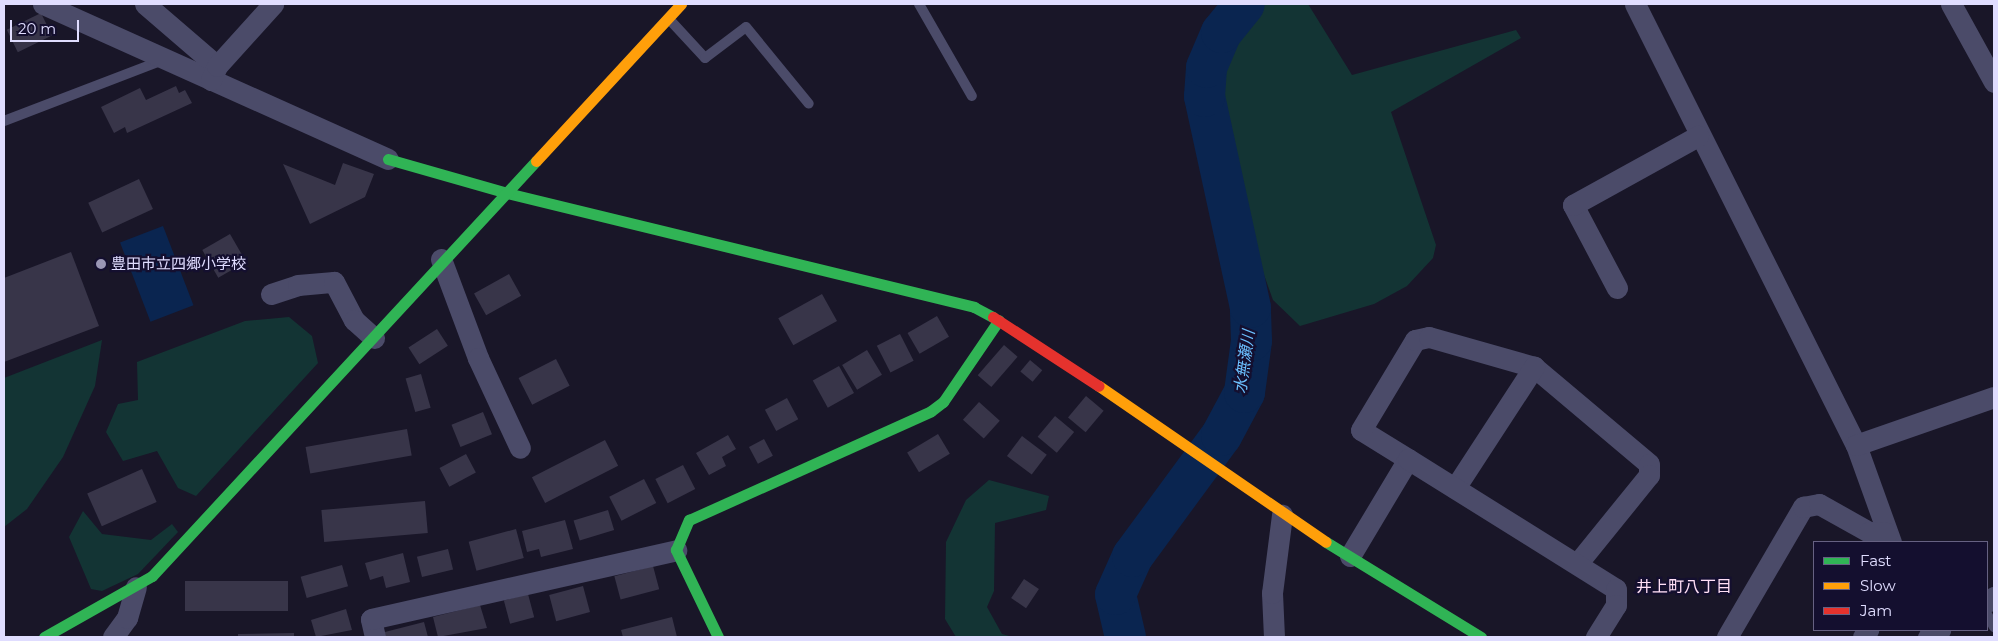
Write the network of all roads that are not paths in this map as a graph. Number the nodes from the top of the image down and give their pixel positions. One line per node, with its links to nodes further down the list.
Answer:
1 (43, 4): 9 (street)
2 (145, 4): 10 (street)
3 (273, 4): 10 (street)
4 (681, 4): 8 (street)
5 (919, 4): 12 (lane)
6 (1635, 4): 15 (street)
7 (1952, 4): 11 (street)
8 (668, 18): 13 (lane); 17 (street)
9 (164, 60): 10 (street); 14 (lane)
10 (214, 73): 16 (street)
11 (1994, 82)
12 (972, 96)
13 (810, 104)
14 (4, 121)
15 (1698, 136): 19 (street); 25 (street)
16 (388, 160): 17 (street)
17 (506, 193): 18 (street); 21 (street)
18 (441, 259): 22 (street); 26 (street)
19 (1617, 288)
20 (271, 294): 22 (street)
21 (999, 320): 29 (street); 31 (street)
22 (374, 338): 34 (street)
23 (1534, 367): 27 (street); 28 (street); 33 (street)
24 (1994, 397): 25 (street)
25 (1856, 445): 30 (street)
26 (520, 448)
27 (1408, 459): 28 (street); 32 (street)
28 (1455, 488): 33 (street)
29 (1282, 515): 32 (street); 40 (street)
30 (1889, 538): 43 (street)
31 (676, 550): 38 (street); 39 (street)
32 (1350, 556): 41 (street)
33 (1577, 564): 42 (street)
34 (136, 588): 36 (street); 37 (street)
35 (1938, 631): 44 (street)
36 (44, 637)
37 (113, 637)
38 (375, 637)
39 (718, 637)
40 (1274, 637)
41 (1481, 637)
42 (1596, 637)
43 (1726, 637)
44 (1927, 637)

